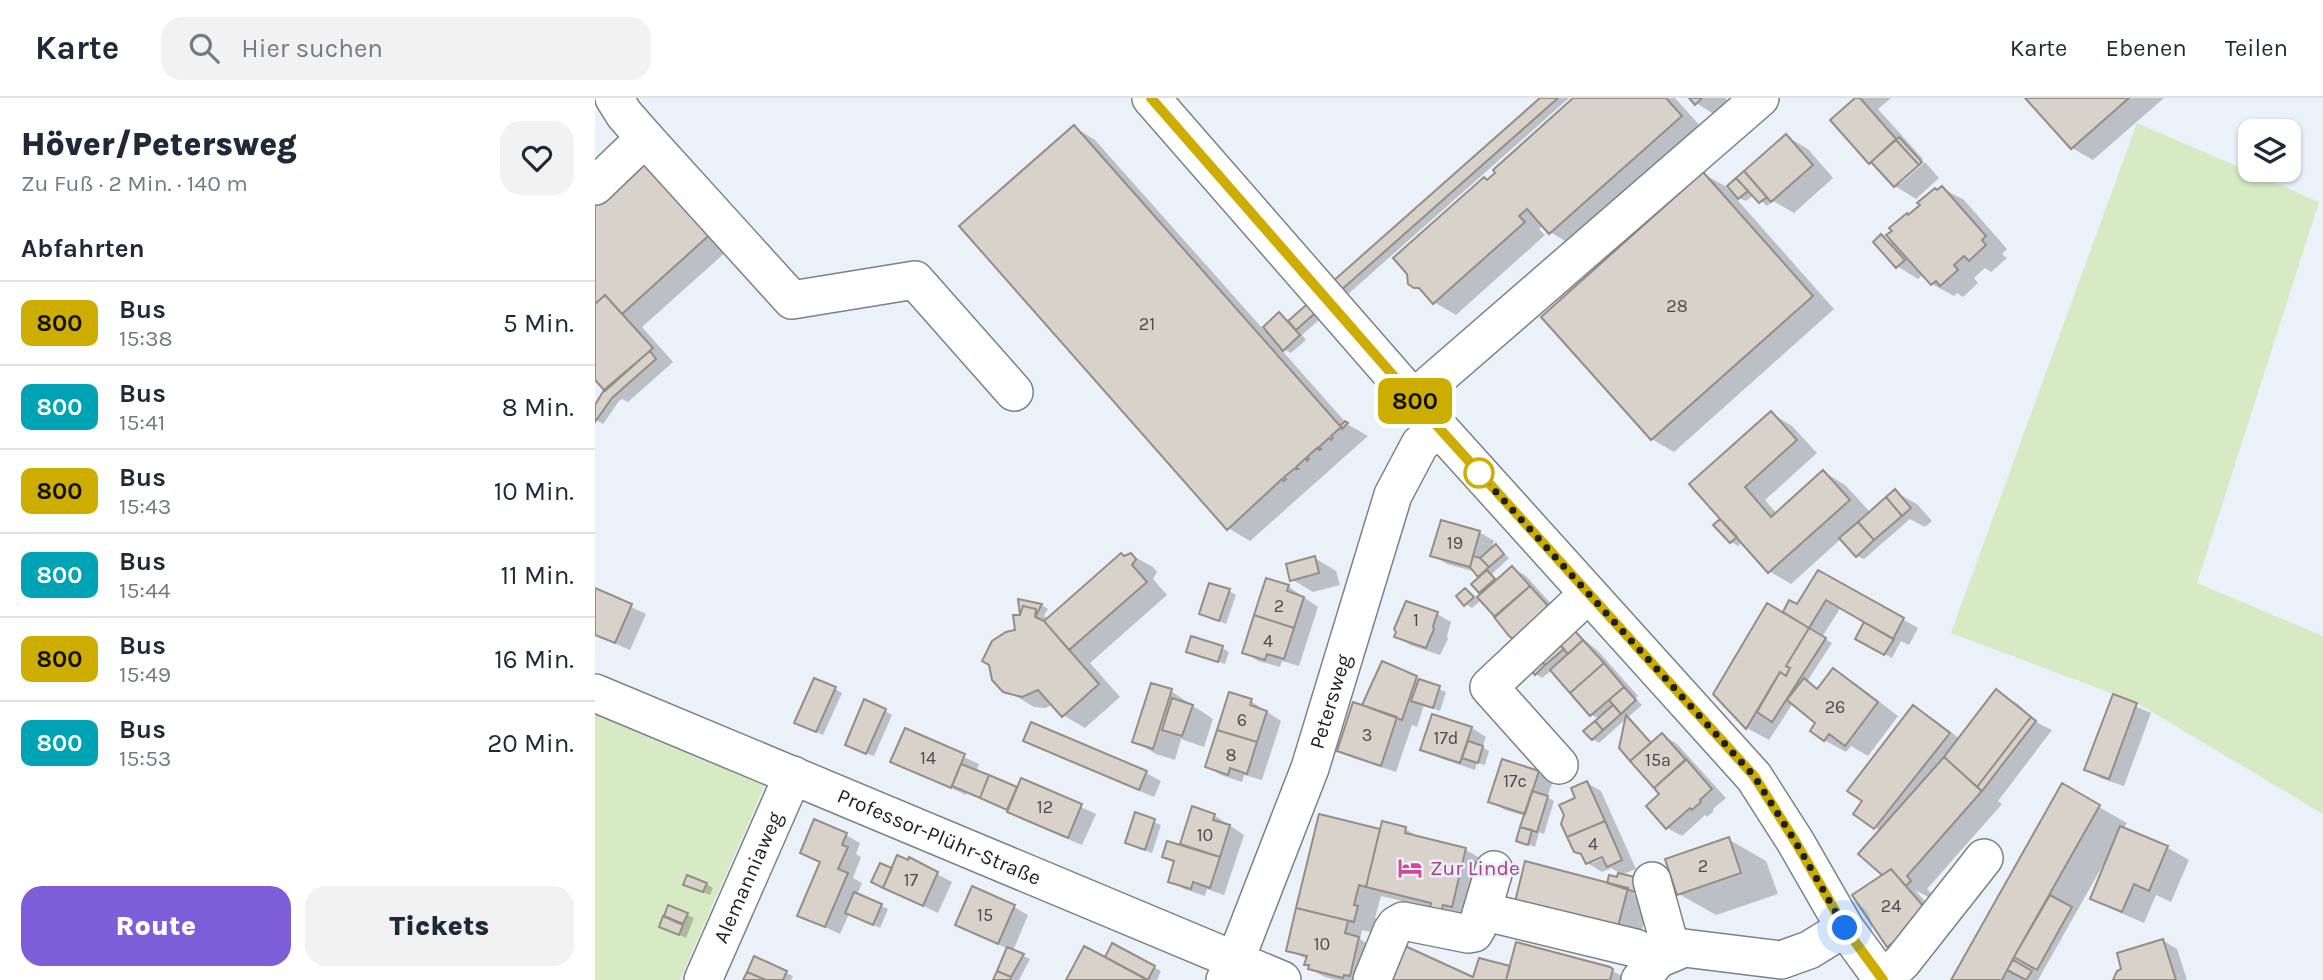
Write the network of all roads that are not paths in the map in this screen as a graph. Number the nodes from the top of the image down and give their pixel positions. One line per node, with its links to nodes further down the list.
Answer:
1 (614, 98): 4 (street)
2 (1151, 98): 7 (street)
3 (1760, 98): 7 (street)
4 (645, 138): 5 (street); 6 (street)
5 (595, 186)
6 (1014, 392)
7 (1413, 399): 8 (street)
8 (1439, 428): 9 (street); 19 (street, Petersweg)
9 (1588, 594): 11 (street); 17 (street)
10 (595, 693): 12 (street, Professor-Plühr-Straße)
11 (1559, 765)
12 (793, 775): 19 (street, Professor-Plühr-Straße); 20 (street, Alemanniaweg)
13 (1984, 858): 23 (street)
14 (1494, 870): 16 (street)
15 (1652, 881): 18 (street)
16 (1482, 911): 18 (street); 22 (street)
17 (1845, 928): 18 (street); 23 (street)
18 (1657, 964)
19 (1230, 970): 21 (street, Professor-Plühr-Straße)
20 (703, 980)
21 (1282, 980)
22 (1372, 980)
23 (1883, 980)

